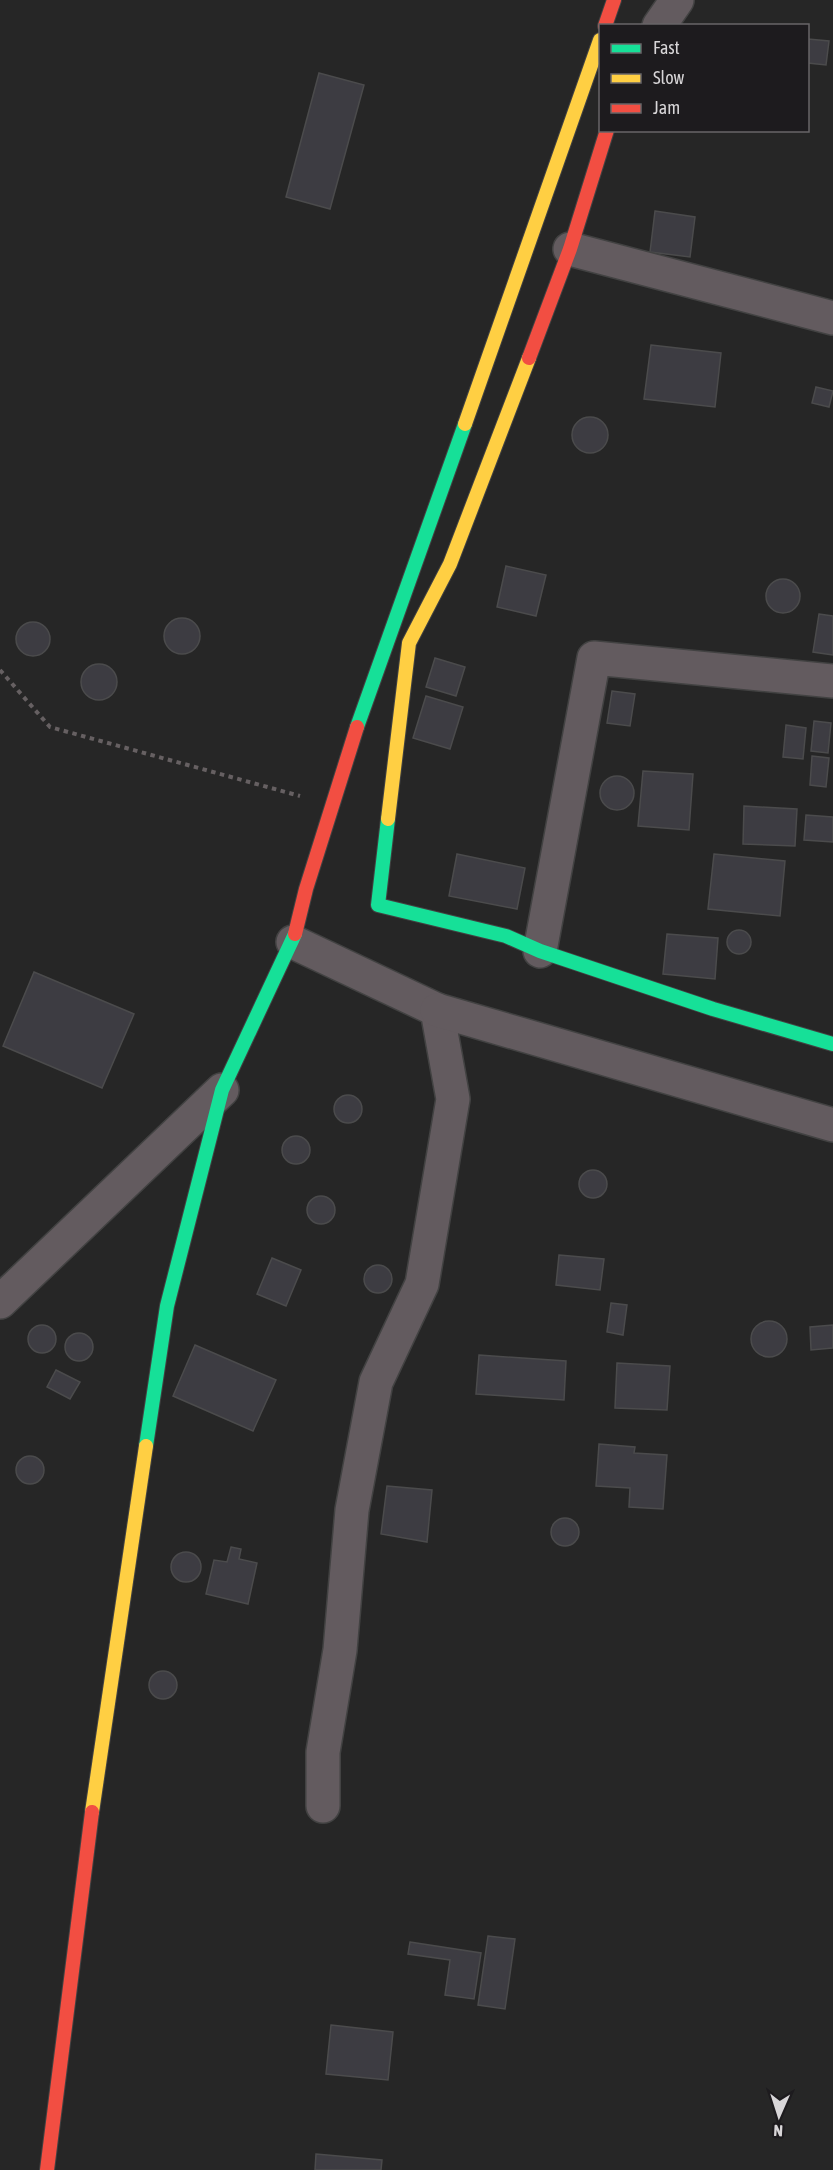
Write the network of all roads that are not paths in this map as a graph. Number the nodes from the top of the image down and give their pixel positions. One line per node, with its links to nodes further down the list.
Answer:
1 (614, 0): 3 (main road)
2 (677, 0): 4 (street)
3 (606, 24)
4 (660, 24)
5 (599, 43): 9 (main road)
6 (606, 132): 7 (main road)
7 (570, 249): 8 (street); 9 (main road)
8 (833, 318)
9 (399, 639): 11 (main road); 12 (main road)
10 (833, 681): 12 (street)
11 (293, 942): 13 (street); 15 (main road)
12 (540, 951): 14 (main road)
13 (437, 1010): 16 (street); 18 (street)
14 (833, 1044)
15 (222, 1090): 17 (street); 19 (main road)
16 (833, 1125)
17 (0, 1302)
18 (323, 1806)
19 (47, 2170)

